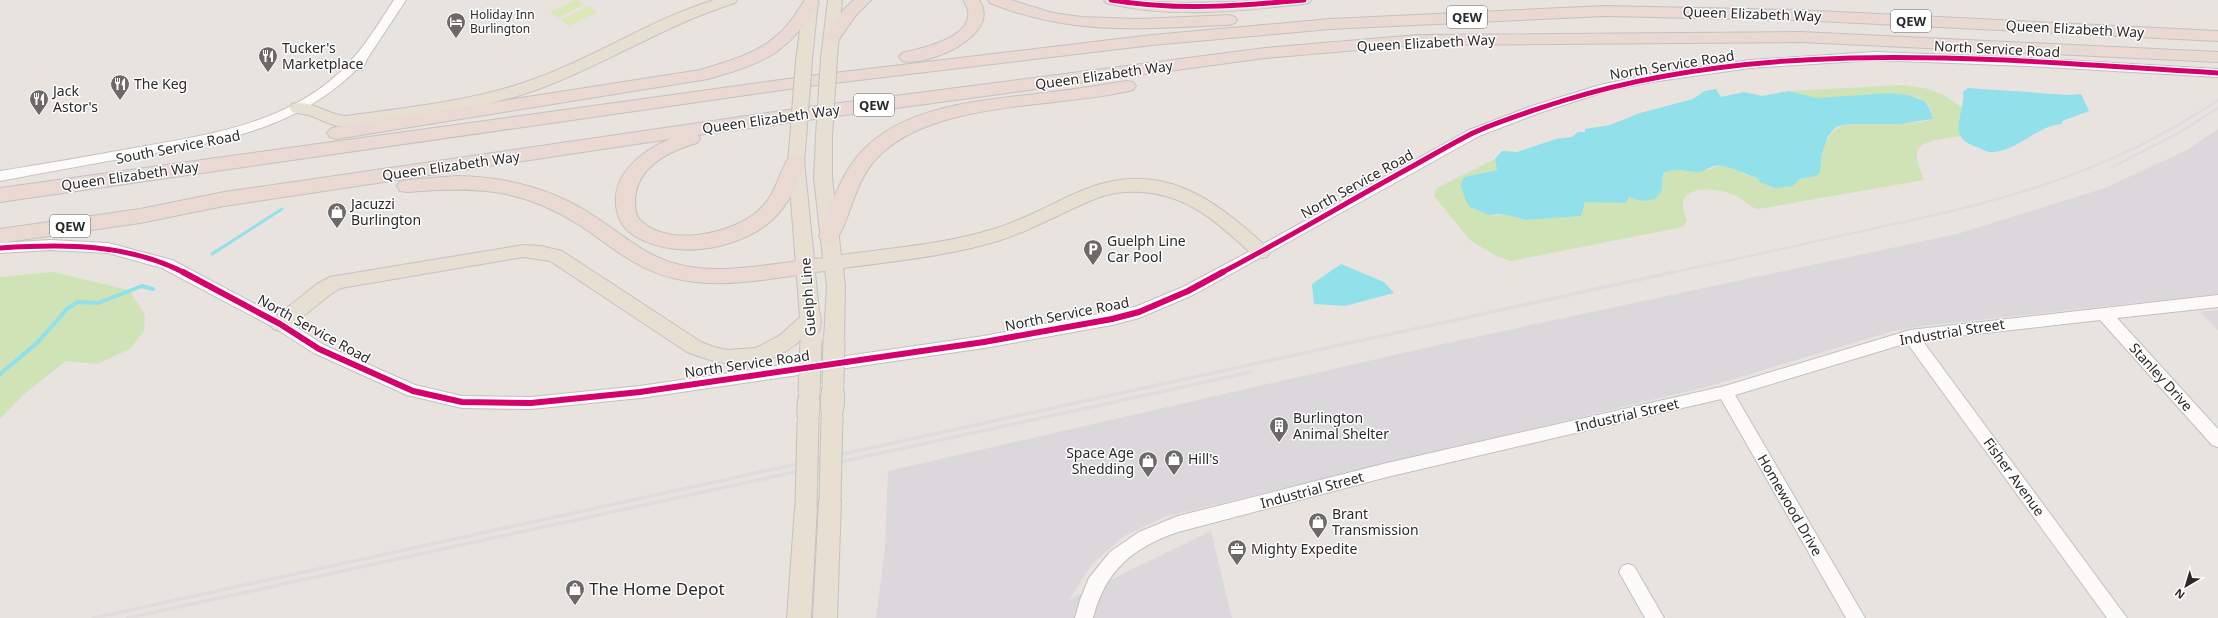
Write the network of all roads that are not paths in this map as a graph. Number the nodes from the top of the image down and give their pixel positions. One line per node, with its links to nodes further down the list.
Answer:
1 (400, 0): 17 (street, South Service Road)
2 (730, 0): 17 (main road)
3 (835, 0): 12 (main road, Guelph Line)
4 (863, 0): 12 (highway)
5 (971, 0): 16 (highway)
6 (996, 0): 10 (highway)
7 (1111, 0): 8 (main road)
8 (1304, 0)
9 (811, 2): 19 (main road, Guelph Line, bridge); 21 (highway)
10 (1330, 24): 11 (highway, Queen Elizabeth Way / QEW); 16 (highway, Queen Elizabeth Way / QEW)
11 (2218, 36)
12 (832, 37): 25 (main road, Guelph Line, bridge)
13 (1613, 38): 14 (highway, Queen Elizabeth Way / QEW); 18 (highway, Queen Elizabeth Way / QEW); 25 (highway)
14 (2218, 57)
15 (2218, 73): 27 (street, North Service Road)
16 (809, 81): 22 (highway, Queen Elizabeth Way / QEW)
17 (303, 108): 20 (street, South Service Road)
18 (810, 113): 19 (highway); 23 (highway, Queen Elizabeth Way / QEW)
19 (796, 162): 29 (main road, Guelph Line)
20 (0, 176)
21 (0, 188)
22 (0, 195)
23 (140, 216): 24 (highway, Queen Elizabeth Way / QEW); 29 (highway)
24 (0, 236)
25 (829, 236): 28 (main road, Guelph Line)
26 (0, 248): 33 (street, North Service Road)
27 (1261, 252): 28 (main road); 33 (street, North Service Road)
28 (834, 262): 29 (main road); 39 (main road, Guelph Line, bridge)
29 (806, 267): 32 (main road, Guelph Line)
30 (2218, 301): 31 (street, Industrial Street)
31 (2103, 313): 34 (street, Industrial Street); 36 (street, Stanley Drive)
32 (812, 317): 33 (main road); 38 (main road, Guelph Line, bridge)
33 (280, 324)
34 (1910, 336): 35 (street, Industrial Street); 43 (street, Fisher Avenue)
35 (1725, 392): 40 (street, Industrial Street); 42 (street, Homewood Drive)
36 (2218, 440)
37 (1628, 572): 41 (street)
38 (799, 618)
39 (825, 618)
40 (1084, 618)
41 (1655, 618)
42 (1856, 618)
43 (2118, 618)

